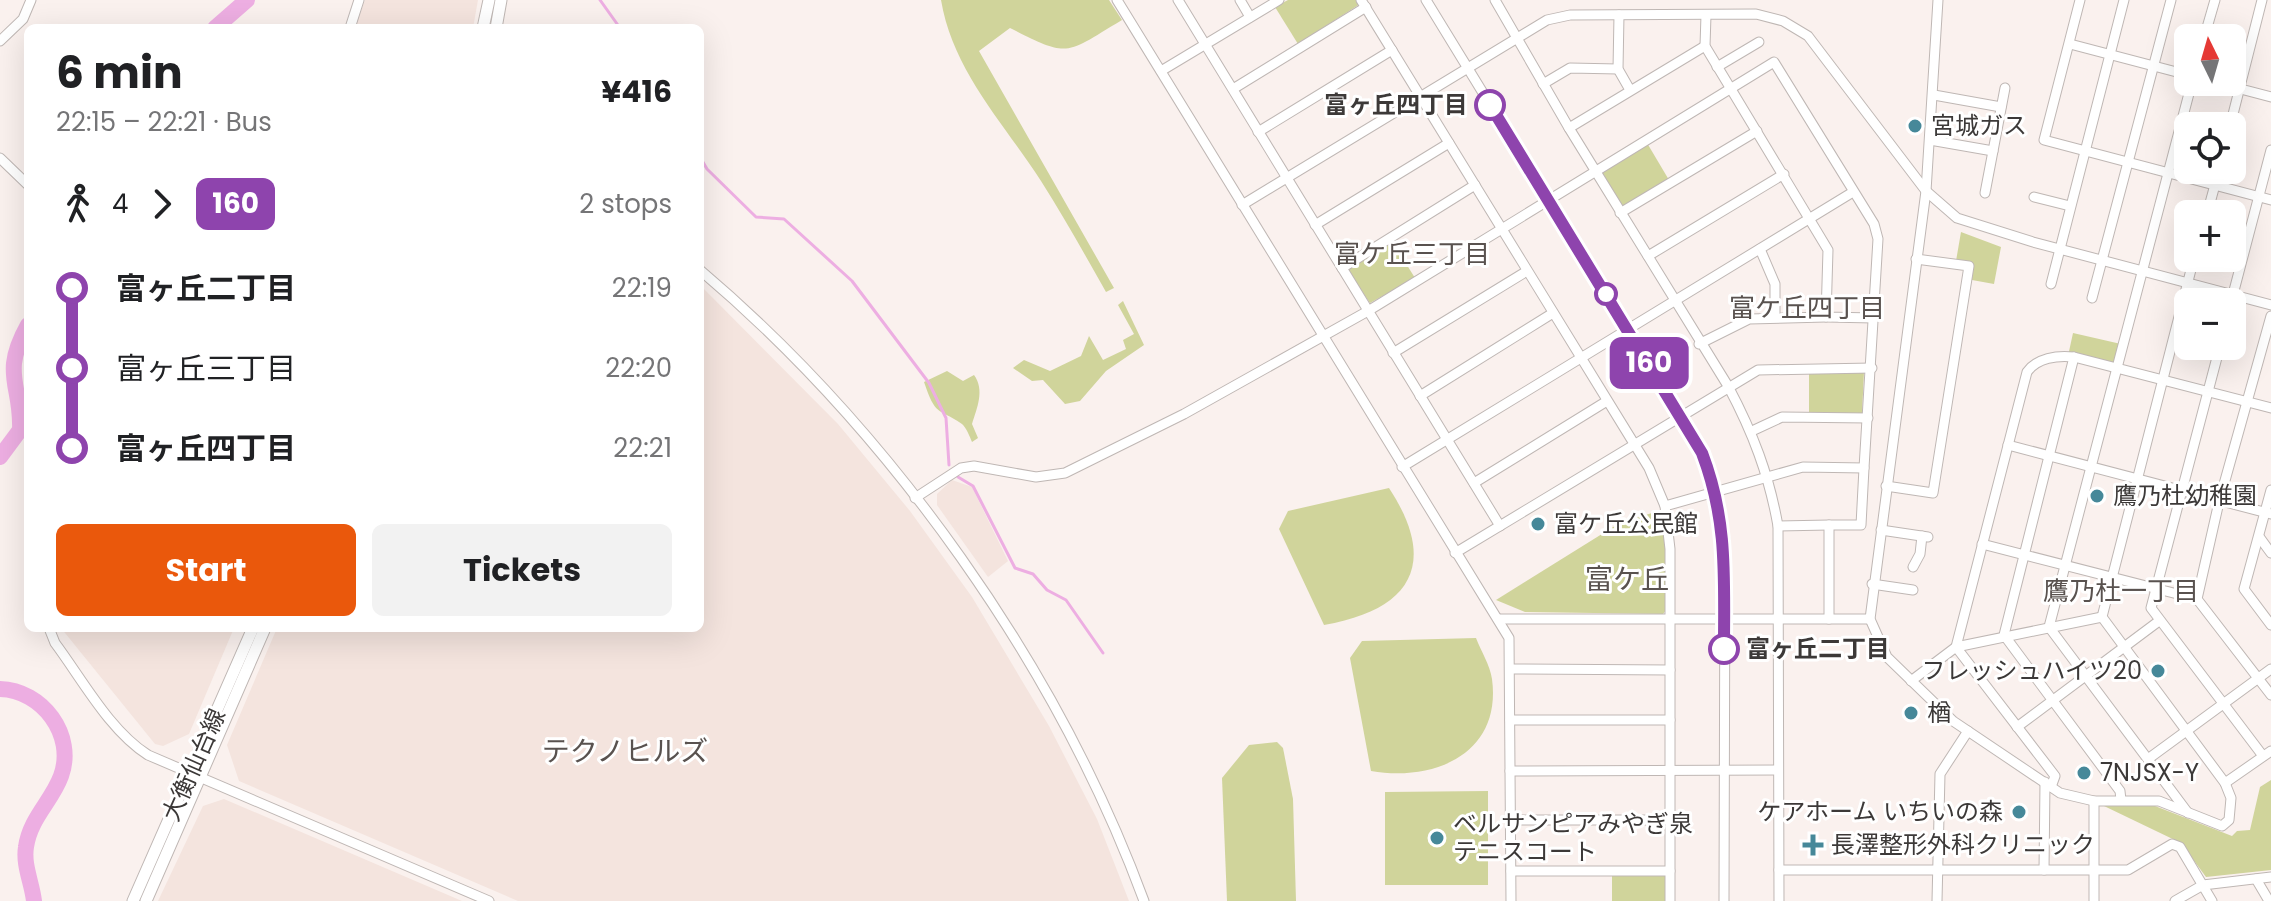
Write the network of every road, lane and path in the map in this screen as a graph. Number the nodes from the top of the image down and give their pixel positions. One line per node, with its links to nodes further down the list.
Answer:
1 (31, 0): 26 (street)
2 (359, 0): 21 (street)
3 (489, 0): 22 (main road)
4 (501, 0): 23 (main road)
5 (1117, 0): 38 (street)
6 (1178, 0): 28 (street)
7 (1240, 0): 20 (street)
8 (1279, 0): 20 (street)
9 (1426, 0): 36 (street)
10 (1495, 0): 25 (street)
11 (1938, 0): 46 (street)
12 (2080, 0): 29 (street)
13 (2124, 0): 32 (street)
14 (2171, 0): 34 (street)
15 (2215, 0): 24 (street)
16 (2262, 0): 33 (street)
17 (1364, 4): 31 (street); 42 (street)
18 (1619, 15): 19 (street); 25 (street); 37 (street)
19 (1706, 15): 30 (street); 68 (street)
20 (1250, 17): 28 (street)
21 (351, 24)
22 (484, 24)
23 (497, 24)
24 (2208, 24)
25 (1516, 38): 36 (street); 40 (street)
26 (0, 41)
27 (1759, 42): 35 (street)
28 (1206, 44): 38 (street); 42 (street)
29 (2070, 44): 32 (street); 58 (street)
30 (1705, 46): 35 (street); 44 (street)
31 (1392, 50): 48 (street); 53 (street)
32 (2109, 54): 34 (street); 58 (street)
33 (2246, 65)
34 (2152, 66): 39 (street); 60 (street)
35 (1717, 67): 43 (street)
36 (1468, 68): 48 (street); 73 (street)
37 (1618, 69): 40 (street); 44 (street)
38 (1161, 71): 76 (street)
39 (2174, 72)
40 (1543, 84): 51 (street)
41 (2005, 88): 50 (street)
42 (1233, 89): 53 (street)
43 (1730, 89): 52 (street); 61 (street); 69 (street)
44 (1630, 90): 51 (street)
45 (2246, 91): 49 (street)
46 (1934, 95): 50 (street); 54 (street)
47 (2188, 96): 63 (street)
48 (1421, 97): 55 (street); 64 (street)
49 (2271, 97)
50 (2001, 107): 57 (street)
51 (1569, 128): 61 (street)
52 (1757, 131): 62 (street); 78 (street)
53 (1258, 132): 64 (street)
54 (1930, 140): 57 (street); 68 (street)
55 (1449, 143): 66 (street); 80 (street)
56 (2271, 150): 72 (street)
57 (1993, 151): 70 (street)
58 (2085, 153): 60 (street); 77 (street)
59 (0, 158): 65 (street)
60 (2127, 164): 63 (street); 86 (street)
61 (1595, 171): 73 (street); 78 (street)
62 (1784, 174): 79 (street); 84 (street)
63 (2168, 175): 67 (street); 89 (street)
64 (1287, 178): 76 (street); 80 (street)
65 (24, 181)
66 (1475, 185): 81 (street); 87 (street)
67 (2214, 186): 72 (street); 74 (street)
68 (1926, 191): 83 (street); 85 (street)
69 (1853, 192): 79 (street); 105 (street)
70 (1985, 193)
71 (2034, 197): 77 (street)
72 (2258, 197): 75 (street); 95 (street)
73 (1548, 200): 81 (street); 106 (street)
74 (2210, 200)
75 (2271, 200)
76 (1242, 205): 107 (street)
77 (2070, 206): 83 (street)
78 (1620, 213): 84 (street)
79 (1809, 217): 82 (street); 104 (street)
80 (1315, 225): 87 (street)
81 (1502, 228): 88 (street); 100 (street)
82 (1760, 249): 97 (street); 103 (street)
83 (2060, 249): 86 (street); 93 (street)
84 (1648, 256): 97 (street)
85 (1916, 259): 135 (street); 135 (street)
86 (2103, 260): 89 (street); 96 (street)
87 (1342, 268): 100 (street)
88 (1527, 271): 101 (street); 109 (street)
89 (2141, 271): 92 (street); 114 (street)
90 (2190, 272): 92 (street)
91 (704, 274): 139 (street)
92 (2187, 283): 94 (street); 115 (street)
93 (2051, 284)
94 (2201, 288)
95 (2235, 288)
96 (2092, 298)
97 (1673, 300): 106 (street); 108 (street)
98 (2246, 301): 99 (street)
99 (2271, 305)
100 (1368, 311): 107 (street); 109 (street)
101 (1553, 313): 111 (street); 118 (street)
102 (2271, 316): 120 (street)
103 (1775, 317): 104 (street); 108 (street)
104 (1826, 317): 105 (street)
105 (1874, 318): 113 (street)
106 (1628, 328): 111 (street); 122 (street)
107 (1323, 337): 129 (street); 139 (street)
108 (1699, 344): 116 (street)
109 (1393, 353): 118 (street)
110 (2074, 357): 114 (street); 127 (street); 128 (street)
111 (1581, 358): 119 (street); 125 (street)
112 (2216, 360): 117 (street)
113 (1872, 368): 116 (street); 123 (street)
114 (2115, 368): 115 (street); 131 (street)
115 (2161, 381): 117 (street); 133 (street)
116 (1728, 386): 122 (street); 124 (street)
117 (2208, 392): 120 (street); 138 (street)
118 (1420, 396): 125 (street)
119 (1607, 401): 126 (street); 134 (street)
120 (2249, 403): 121 (street); 140 (street)
121 (2271, 408)
122 (1681, 416): 126 (street); 137 (street)
123 (1868, 418): 124 (street); 130 (street)
124 (1752, 431): 132 (street)
125 (1446, 440): 129 (street); 134 (street)
126 (1634, 444): 141 (street); 144 (street)
127 (2008, 445): 128 (street); 148 (street)
128 (2050, 457): 131 (street); 151 (street)
129 (1402, 467): 149 (street)
130 (1864, 468): 132 (street); 143 (street)
131 (2090, 468): 133 (street); 152 (street)
132 (1770, 477): 137 (street); 145 (street)
133 (2135, 480): 138 (street); 154 (street)
134 (1474, 483): 144 (street)
135 (1886, 486): 146 (street)
136 (2271, 490): 142 (street)
137 (1717, 491): 141 (street); 160 (street)
138 (2179, 493): 140 (street); 156 (street)
139 (915, 498): 215 (street)
140 (2219, 502): 142 (street); 158 (street)
141 (1665, 506): 162 (street)
142 (2268, 513): 147 (street)
143 (1829, 525): 145 (street); 164 (street)
144 (1500, 526): 149 (street)
145 (1778, 526): 163 (street)
146 (1881, 530): 153 (street); 155 (street)
147 (2260, 538): 150 (street); 167 (street)
148 (1982, 544): 151 (street); 173 (street)
149 (1455, 553): 161 (street)
150 (2271, 553)
151 (2024, 555): 152 (street); 172 (street)
152 (2065, 566): 154 (street); 168 (street)
153 (1913, 567)
154 (2110, 578): 156 (street); 159 (street)
155 (1872, 584): 157 (street); 165 (street)
156 (2155, 589): 158 (street); 166 (street)
157 (1913, 590)
158 (2197, 599): 179 (street)
159 (2102, 617): 168 (street); 174 (street)
160 (1724, 618): 162 (street); 163 (street); 194 (street)
161 (1498, 619): 162 (street); 175 (street)
162 (1670, 619): 177 (street)
163 (1780, 619): 164 (street); 192 (street)
164 (1829, 619): 165 (street)
165 (1870, 619): 180 (street)
166 (2159, 621): 174 (street); 183 (street)
167 (2271, 625)
168 (2049, 627): 172 (street); 178 (street)
169 (51, 632): 195 (street)
170 (251, 632): 195 (main road, 大衡仙台線)
171 (263, 632): 195 (main road, 大衡仙台線)
172 (2004, 635): 173 (street); 182 (street)
173 (1956, 647): 180 (street); 186 (street)
174 (2122, 648): 178 (street); 188 (street)
175 (1510, 669): 177 (street); 184 (street)
176 (2271, 669): 179 (street)
177 (1670, 670): 185 (street)
178 (2086, 675): 182 (street); 190 (street)
179 (2259, 678): 181 (street); 183 (street)
180 (1911, 681): 187 (street)
181 (2271, 695)
182 (2052, 701): 186 (street); 198 (street)
183 (2223, 705): 188 (street); 189 (street)
184 (1510, 720): 185 (street); 193 (street)
185 (1670, 720): 191 (street)
186 (2017, 727): 197 (street)
187 (1968, 731): 197 (street); 204 (street)
188 (2186, 732): 190 (street); 196 (street)
189 (2267, 754): 196 (street)
190 (2148, 759): 200 (street)
191 (1670, 770): 193 (street); 194 (street); 202 (street)
192 (1778, 770): 194 (street); 203 (street)
193 (1510, 771): 201 (street)
194 (1724, 771): 218 (street)
195 (196, 774): 212 (main road, 大衡仙台線); 213 (main road, 大衡仙台線); 214 (street)
196 (2225, 783): 200 (street)
197 (2048, 784): 199 (street); 205 (street)
198 (2121, 800): 199 (street); 200 (street)
199 (2094, 801): 208 (street)
200 (2188, 813)
201 (1510, 820): 202 (street); 206 (street)
202 (1670, 820): 207 (street)
203 (1779, 870): 204 (street); 219 (street)
204 (1937, 870): 205 (street); 220 (street)
205 (2044, 870): 208 (street)
206 (1511, 871): 207 (street); 216 (street)
207 (1670, 871): 217 (street)
208 (2094, 871): 211 (street); 221 (street)
209 (2271, 877): 210 (street)
210 (2256, 879): 211 (street); 224 (street)
211 (2203, 885): 222 (street); 223 (street)
212 (133, 901)
213 (146, 901)
214 (489, 901)
215 (1144, 901)
216 (1511, 901)
217 (1670, 901)
218 (1724, 901)
219 (1779, 901)
220 (1937, 901)
221 (2094, 901)
222 (2175, 901)
223 (2212, 901)
224 (2269, 901)

